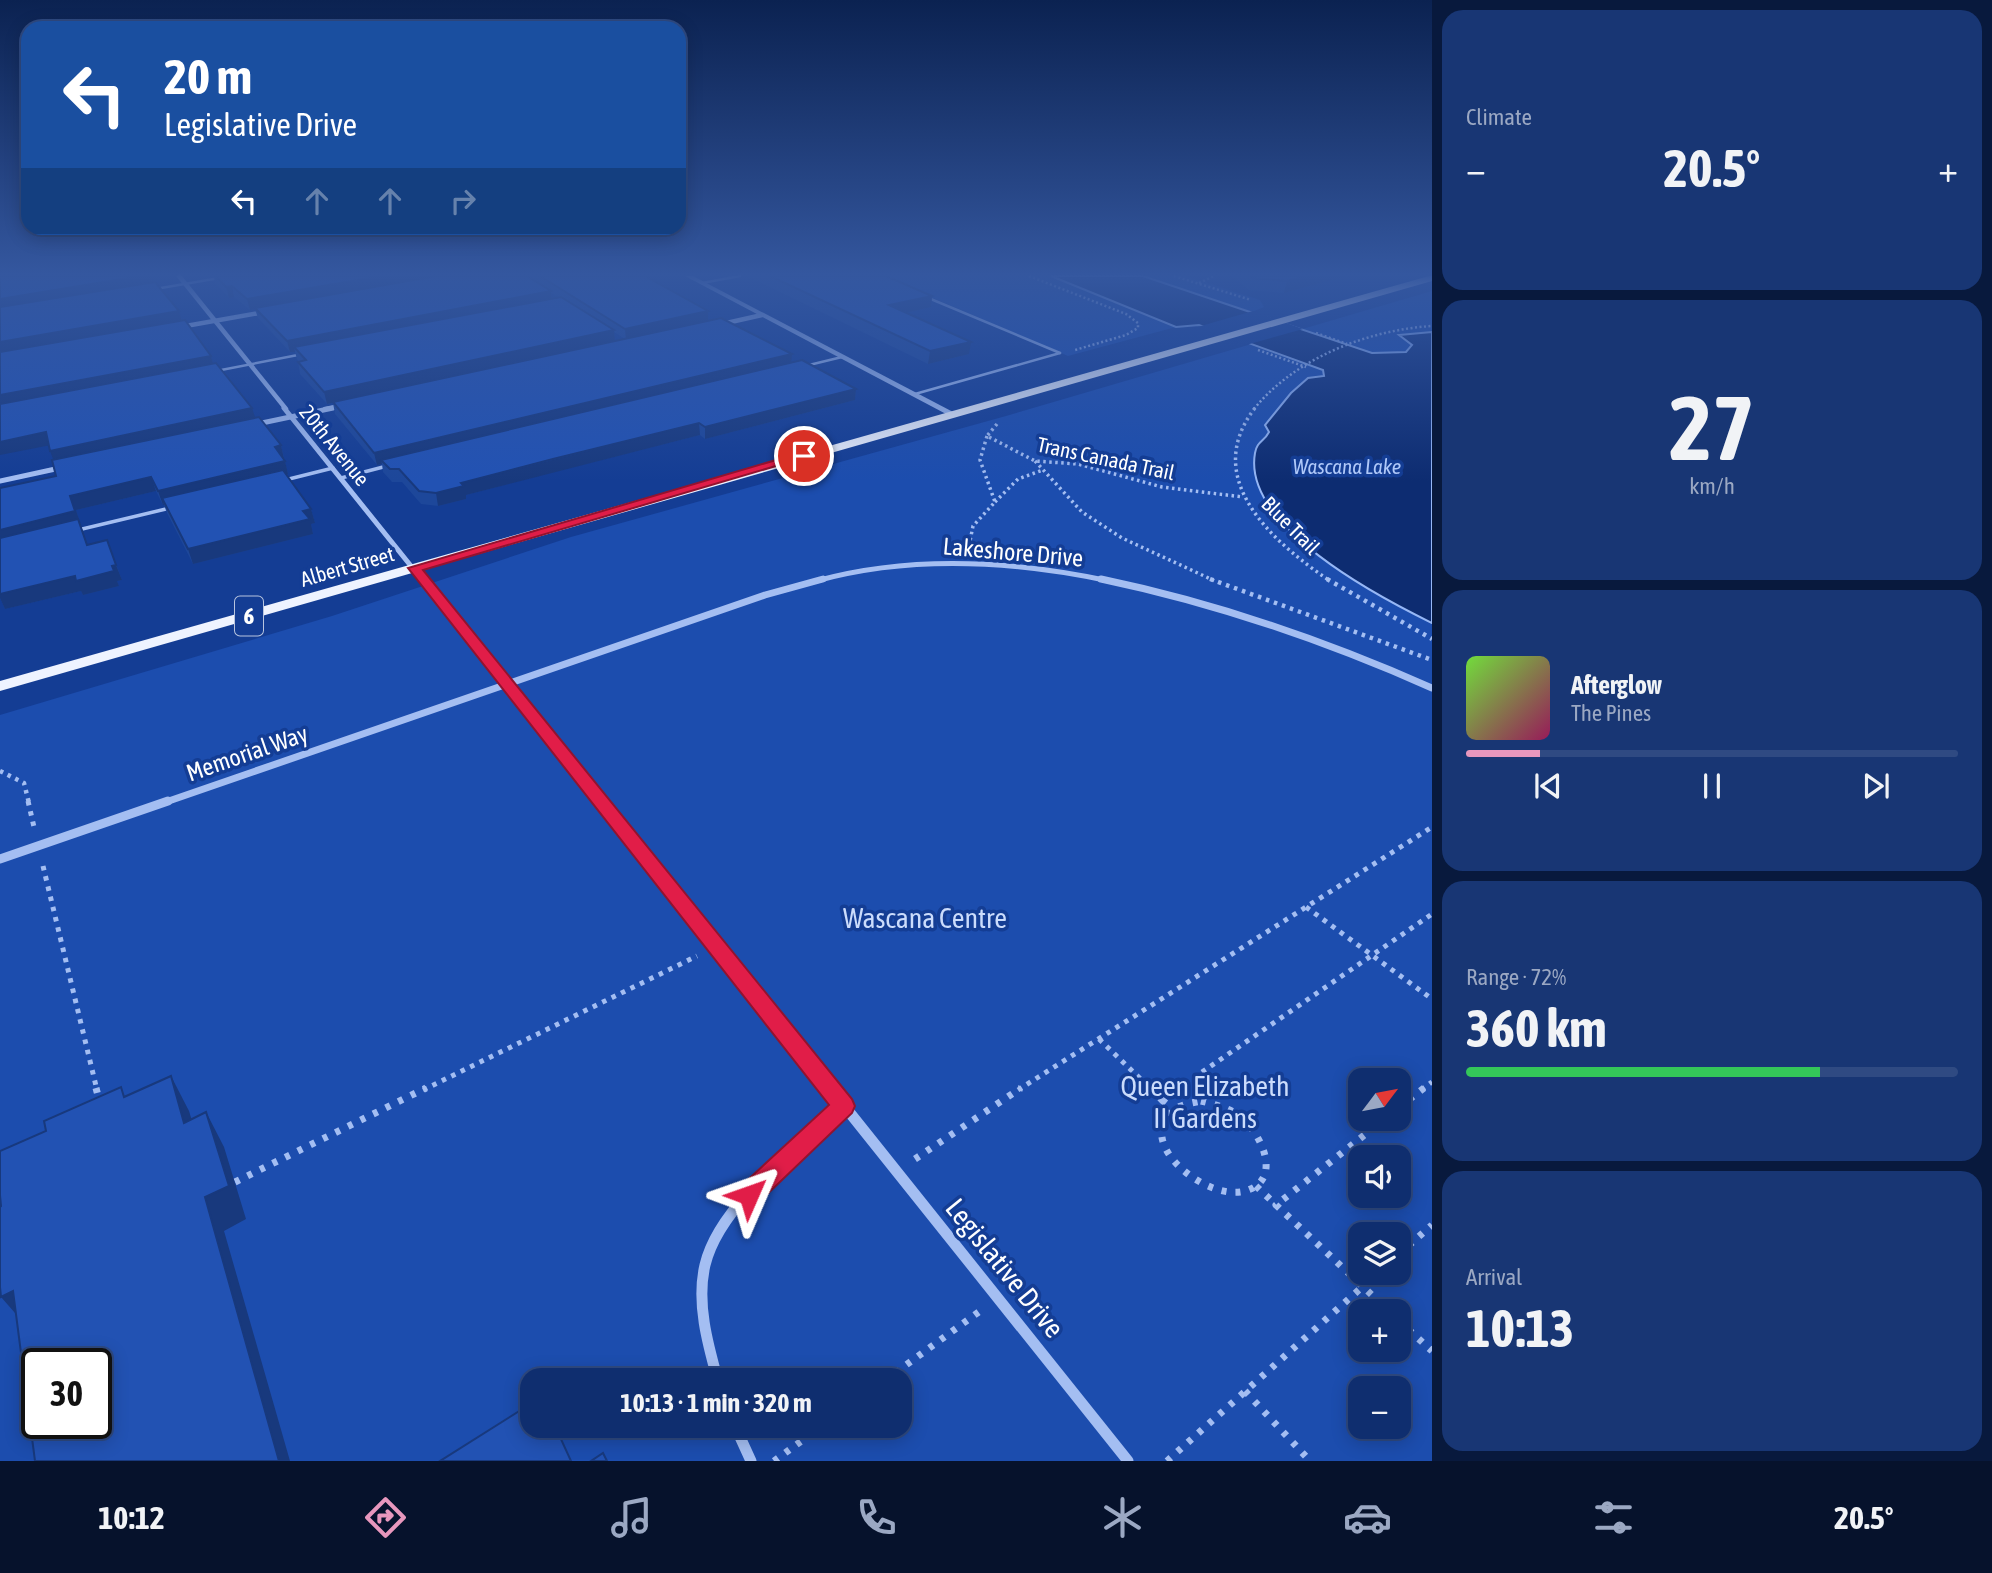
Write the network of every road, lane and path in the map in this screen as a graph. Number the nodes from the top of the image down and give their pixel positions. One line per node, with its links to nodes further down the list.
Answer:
1 (234, 344): 13 (street, 20th Avenue)
2 (819, 344): 12 (street)
3 (1039, 344): 17 (lane)
4 (1095, 344): 8 (path)
5 (1196, 344): 19 (main road, Albert Street / 6)
6 (1347, 344): 15 (path, Blue Trail)
7 (1251, 347): 15 (path)
8 (1079, 349): 9 (path); 10 (path)
9 (1068, 351)
10 (1085, 351)
11 (304, 354): 13 (lane)
12 (842, 356): 14 (lane); 17 (street)
13 (250, 364): 16 (lane); 20 (street, 20th Avenue)
14 (802, 366)
15 (1307, 366): 32 (path, Blue Trail)
16 (210, 372)
17 (915, 394): 19 (street)
18 (345, 405): 20 (street)
19 (951, 413): 37 (main road, Albert Street / 6)
20 (292, 416): 22 (street); 27 (street, 20th Avenue)
21 (999, 421): 23 (path)
22 (252, 425)
23 (987, 436): 24 (path, Trans Canada Trail); 33 (path)
24 (1035, 461): 28 (path); 32 (path, Trans Canada Trail)
25 (395, 464): 29 (lane)
26 (66, 466): 30 (street)
27 (333, 468): 29 (street, 20th Avenue); 31 (lane)
28 (1042, 470): 33 (path); 39 (path)
29 (341, 478): 37 (street, 20th Avenue)
30 (0, 481)
31 (280, 481)
32 (1243, 497): 38 (path, Blue Trail)
33 (995, 502): 36 (path)
34 (173, 507): 35 (lane)
35 (67, 533)
36 (965, 563): 40 (street, Lakeshore Drive); 42 (street, Lakeshore Drive)
37 (415, 568): 40 (street, Legislative Drive); 41 (main road, Albert Street / 6)
38 (1432, 639)
39 (1432, 660)
40 (507, 684): 45 (street, Memorial Way); 49 (street, Legislative Drive)
41 (0, 686)
42 (1432, 688)
43 (0, 771): 45 (path)
44 (1432, 827): 47 (path)
45 (38, 845): 46 (street, Memorial Way); 58 (path)
46 (0, 859)
47 (1306, 907): 50 (path); 52 (path)
48 (1432, 914): 50 (path)
49 (717, 947): 56 (street, Legislative Drive); 61 (path)
50 (1372, 955): 51 (path); 55 (path)
51 (1432, 999)
52 (1099, 1039): 55 (path); 60 (path)
53 (1432, 1082): 54 (path)
54 (1411, 1098)
55 (1162, 1100): 57 (path)
56 (844, 1106): 60 (street, Legislative Drive); 71 (street)
57 (1173, 1109): 62 (path); 62 (path)
58 (102, 1114)
59 (1370, 1131): 63 (path)
60 (896, 1172): 67 (street, Legislative Drive)
61 (235, 1182)
62 (1256, 1186): 63 (path)
63 (1276, 1205): 66 (path)
64 (1432, 1225): 65 (path)
65 (1411, 1244)
66 (1363, 1286): 68 (path); 73 (path)
67 (998, 1298): 72 (path); 78 (street, Legislative Drive)
68 (1377, 1299)
69 (1411, 1332): 70 (path)
70 (1432, 1352)
71 (714, 1368)
72 (902, 1368)
73 (1245, 1391): 79 (path); 80 (path)
74 (740, 1438): 76 (street)
75 (806, 1438): 77 (path)
76 (751, 1461)
77 (774, 1461)
78 (1128, 1461)
79 (1167, 1461)
80 (1310, 1461)

